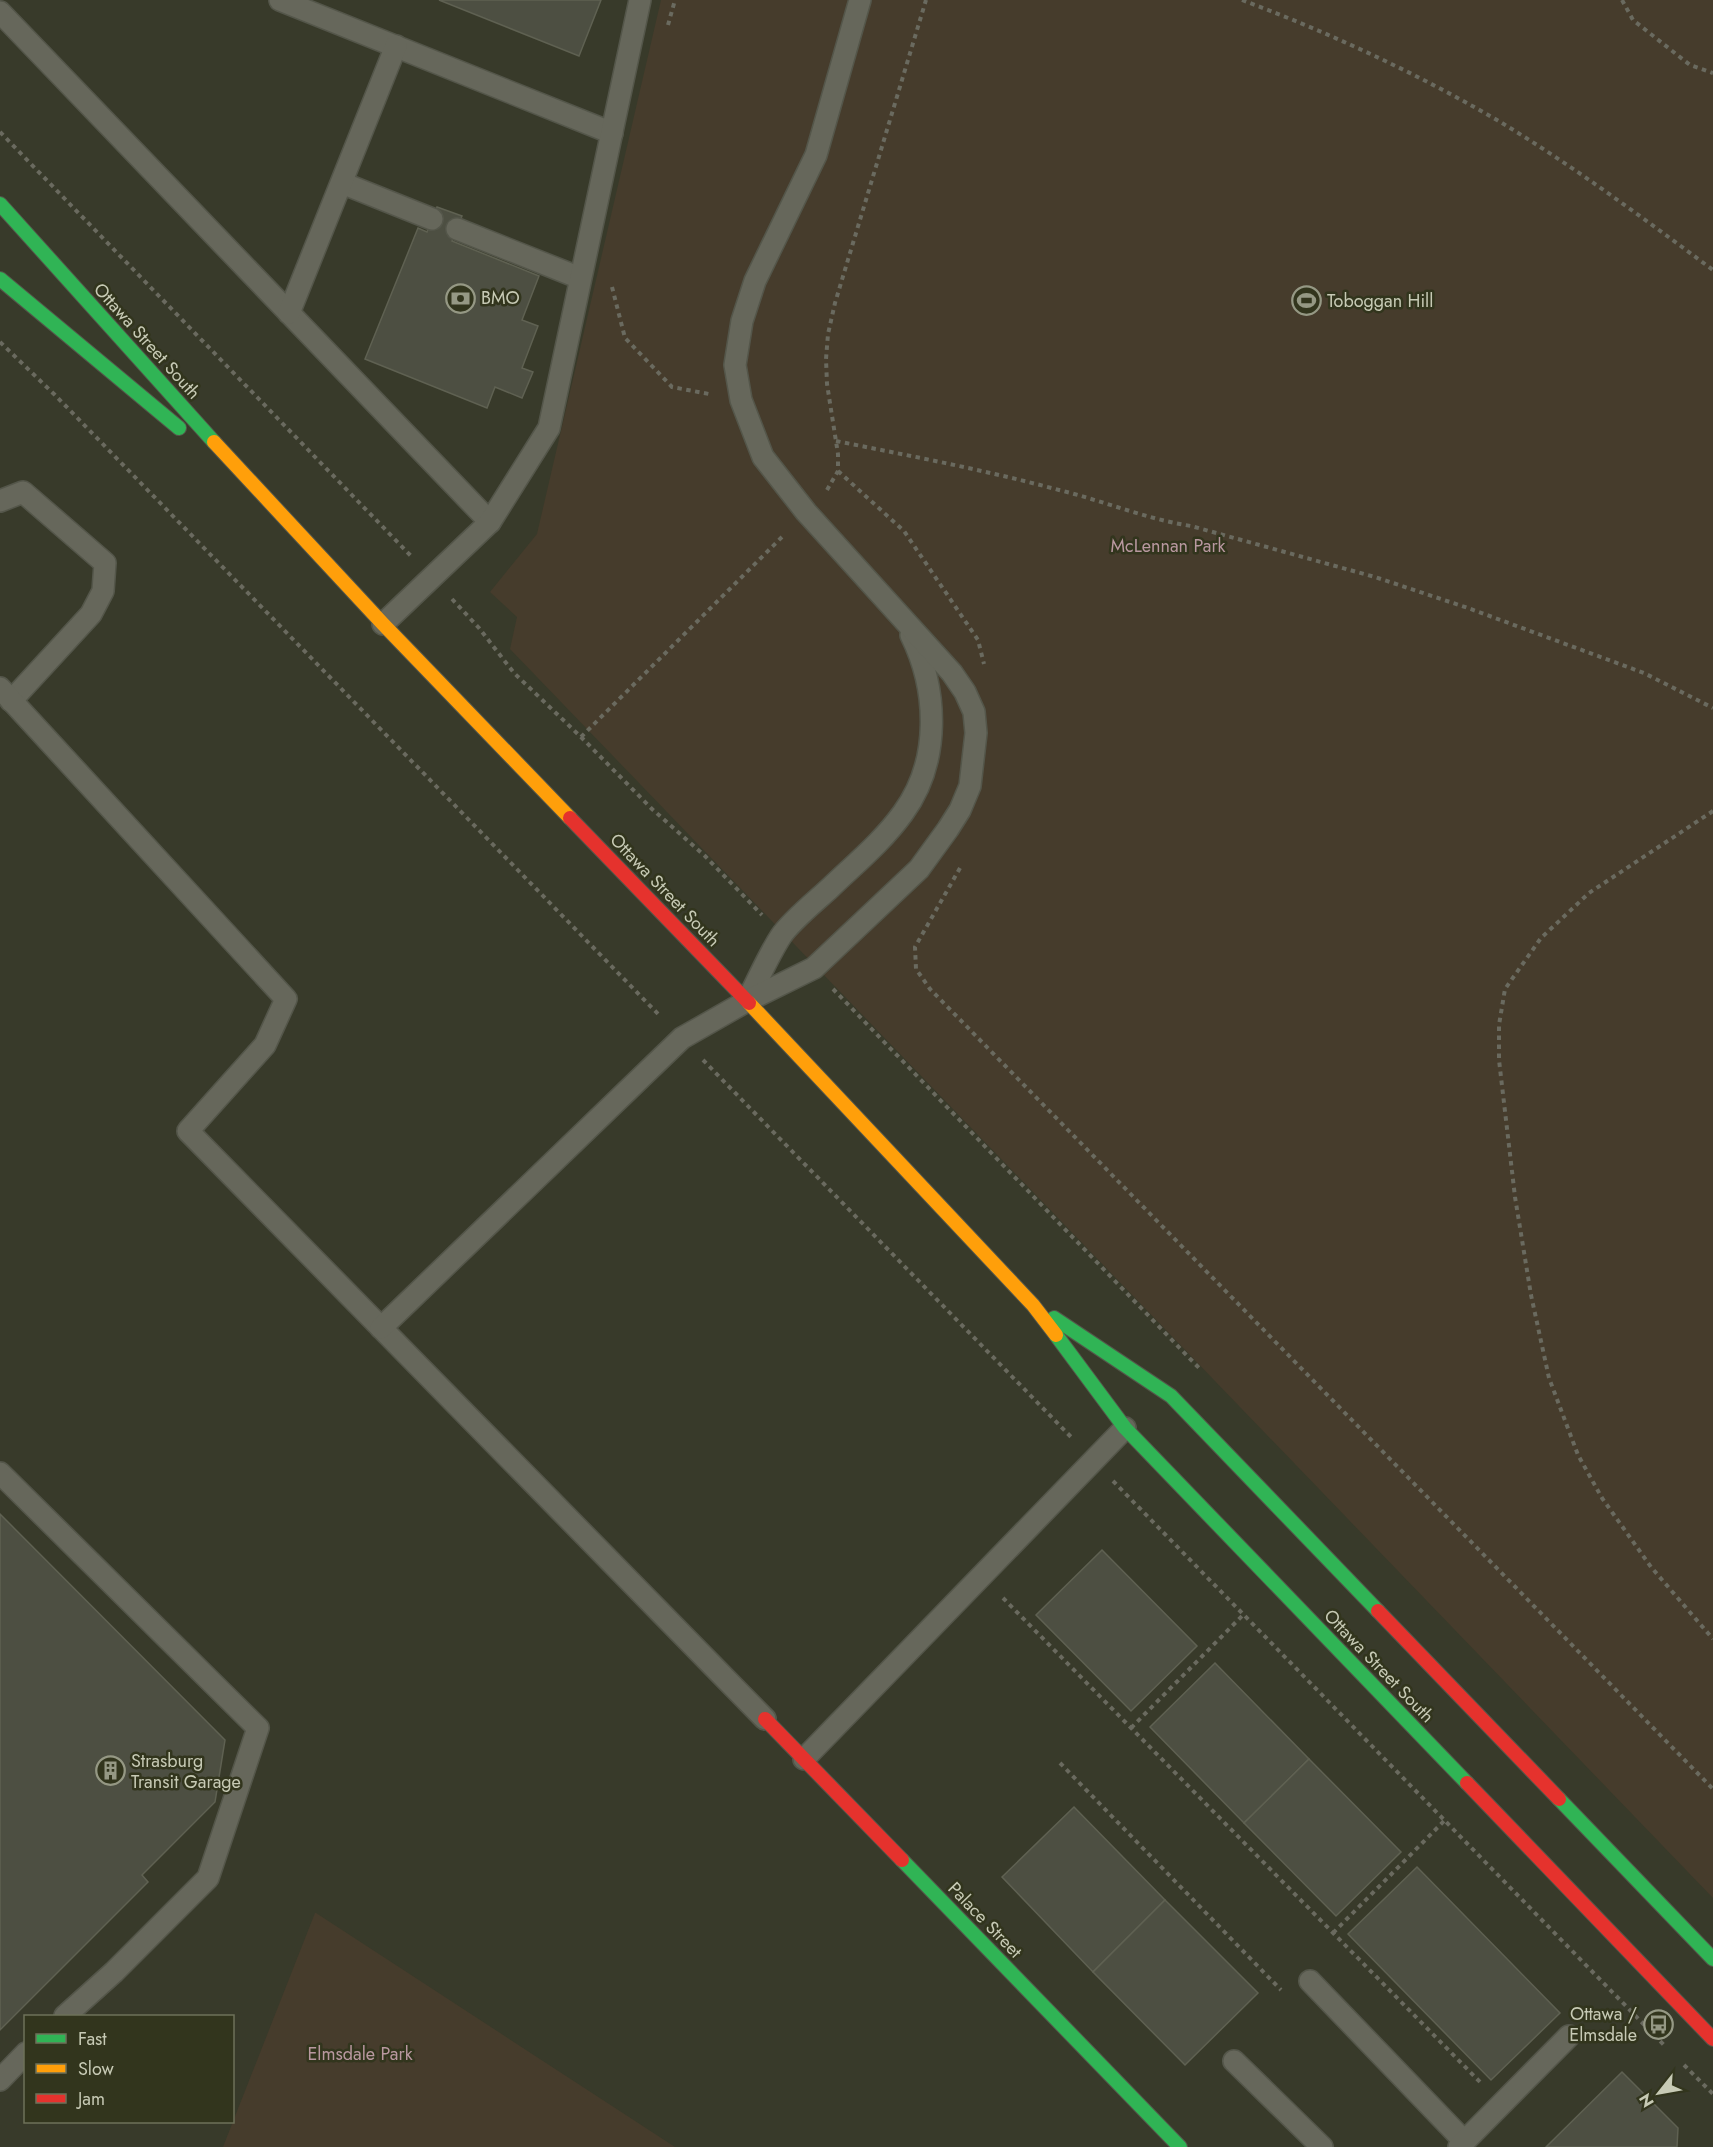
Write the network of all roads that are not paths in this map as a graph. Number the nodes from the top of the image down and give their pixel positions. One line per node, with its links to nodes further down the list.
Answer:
1 (281, 0): 5 (lane)
2 (640, 0): 6 (lane)
3 (860, 0): 17 (lane)
4 (0, 12): 13 (lane)
5 (396, 46): 6 (lane); 7 (lane)
6 (612, 133): 11 (lane)
7 (342, 183): 9 (lane); 13 (lane)
8 (0, 204): 15 (main road, Ottawa Street South)
9 (432, 219)
10 (457, 229): 11 (lane)
11 (580, 278): 16 (lane)
12 (0, 279): 15 (main road, Ottawa Street South)
13 (289, 313): 16 (lane)
14 (0, 501): 19 (lane)
15 (268, 502): 18 (main road, Ottawa Street South)
16 (490, 522): 18 (lane)
17 (903, 618): 20 (lane); 20 (lane)
18 (383, 624): 20 (main road, Ottawa Street South)
19 (6, 694): 22 (lane)
20 (747, 1001): 21 (main road, Ottawa Street South); 22 (lane)
21 (1034, 1305): 23 (main road, Ottawa Street South); 27 (main road, Ottawa Street South)
22 (381, 1328): 25 (lane)
23 (1125, 1428): 26 (lane); 31 (main road, Ottawa Street South)
24 (0, 1473): 29 (lane)
25 (765, 1719): 26 (main road, Palace Street)
26 (804, 1759): 36 (main road, Palace Street)
27 (1713, 1959)
28 (1310, 1981): 35 (lane)
29 (66, 2015)
30 (1569, 2036): 35 (lane)
31 (1713, 2039)
32 (24, 2055): 34 (lane)
33 (1234, 2061): 37 (lane)
34 (0, 2080)
35 (1462, 2144)
36 (1180, 2147)
37 (1322, 2147)

